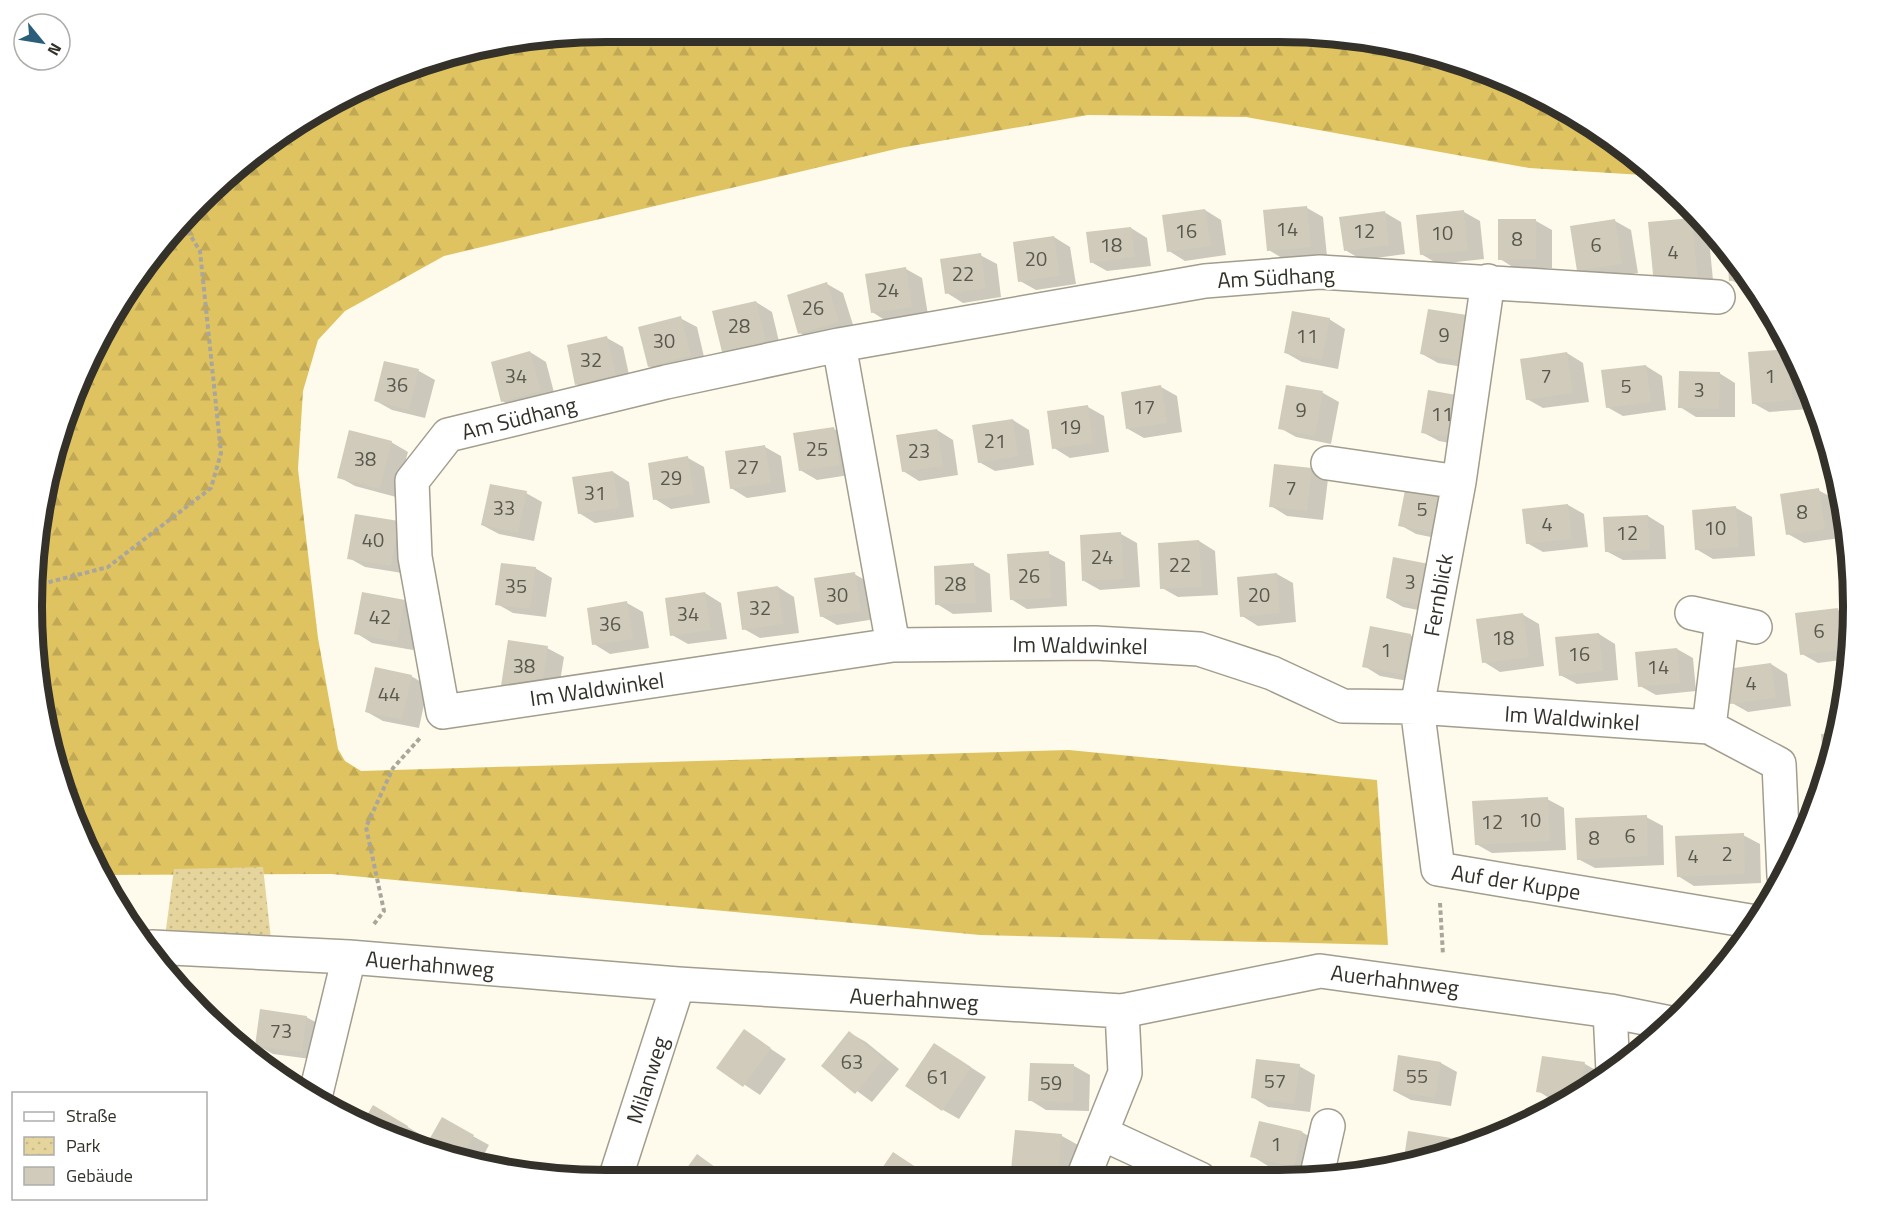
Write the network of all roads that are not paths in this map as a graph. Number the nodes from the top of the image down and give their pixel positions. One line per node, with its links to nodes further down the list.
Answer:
1 (1488, 281): 2 (street, Am Südhang); 3 (street, Am Südhang); 5 (street, Fernblick)
2 (1718, 297)
3 (839, 345): 7 (street); 9 (street, Am Südhang)
4 (1328, 463): 5 (street)
5 (1459, 482): 8 (street, Fernblick)
6 (1755, 627): 10 (street)
7 (893, 645): 8 (street, Im Waldwinkel); 9 (street, Im Waldwinkel)
8 (1417, 707): 10 (street, Im Waldwinkel); 12 (street, Auf der Kuppe)
9 (443, 712)
10 (1708, 727): 11 (street, Im Waldwinkel)
11 (1783, 858)
12 (1747, 920)
13 (158, 947): 14 (street, Auerhahnweg)
14 (349, 957): 15 (street, Auerhahnweg); 20 (street)
15 (678, 984): 16 (street, Auerhahnweg); 24 (street, Milanweg)
16 (1122, 1011): 17 (street, Auerhahnweg); 22 (street)
17 (1610, 1011): 18 (street, Auerhahnweg); 19 (street)
18 (1661, 1021)
19 (1612, 1060)
20 (317, 1090)
21 (1328, 1126): 23 (street)
22 (1101, 1133): 25 (street); 26 (street)
23 (1318, 1169)
24 (618, 1170)
25 (1086, 1170)
26 (1181, 1170)

